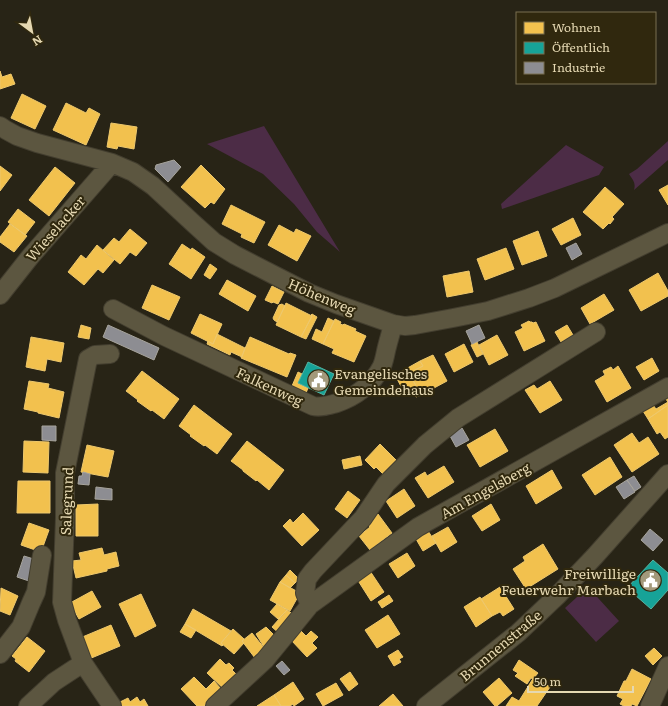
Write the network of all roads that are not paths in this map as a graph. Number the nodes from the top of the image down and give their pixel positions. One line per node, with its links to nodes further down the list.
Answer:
1 (0, 126): 2 (street, Höhenweg)
2 (112, 163): 4 (street, Wieselacker); 6 (street, Höhenweg)
3 (668, 233): 6 (street, Höhenweg)
4 (0, 295)
5 (113, 309): 6 (street, Falkenweg)
6 (393, 324)
7 (596, 332): 12 (street)
8 (110, 354): 14 (street, Salegrund)
9 (668, 387): 12 (street, Am Engelsberg)
10 (668, 474): 19 (street, Brunnenstraße)
11 (42, 555): 13 (street)
12 (310, 605): 18 (street, Am Engelsberg)
13 (0, 654)
14 (83, 663): 16 (street); 17 (street)
15 (668, 666): 20 (street)
16 (28, 706)
17 (112, 706)
18 (215, 706)
19 (426, 706)
20 (650, 706)

